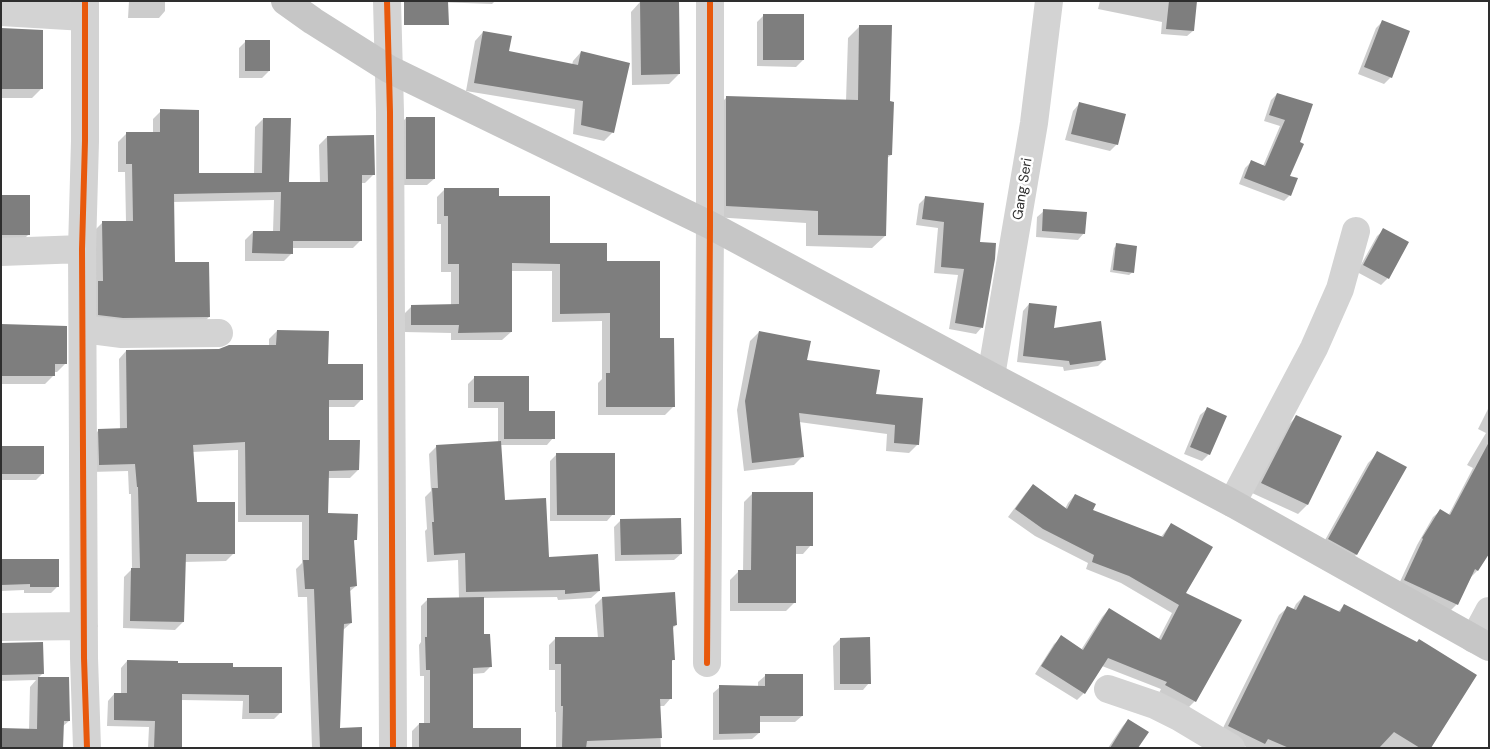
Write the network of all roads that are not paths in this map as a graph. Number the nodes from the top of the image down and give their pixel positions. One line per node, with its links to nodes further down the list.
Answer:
1 (284, 1): 7 (main road)
2 (388, 1): 7 (street)
3 (710, 1): 8 (street)
4 (1048, 1): 14 (street, Gang Seri)
5 (85, 9): 6 (street); 10 (street)
6 (1, 12)
7 (389, 69): 8 (main road); 23 (street)
8 (710, 225): 14 (main road); 20 (street)
9 (1356, 230): 15 (street)
10 (82, 249): 11 (street); 12 (street)
11 (1, 252)
12 (83, 329): 13 (street); 17 (street)
13 (219, 333)
14 (991, 376): 15 (main road)
15 (1232, 503): 19 (main road)
16 (1489, 611): 19 (street)
17 (84, 626): 18 (street); 22 (street)
18 (1, 627)
19 (1481, 643)
20 (707, 664)
21 (1108, 688): 24 (street)
22 (87, 748)
23 (393, 748)
24 (1231, 748)

